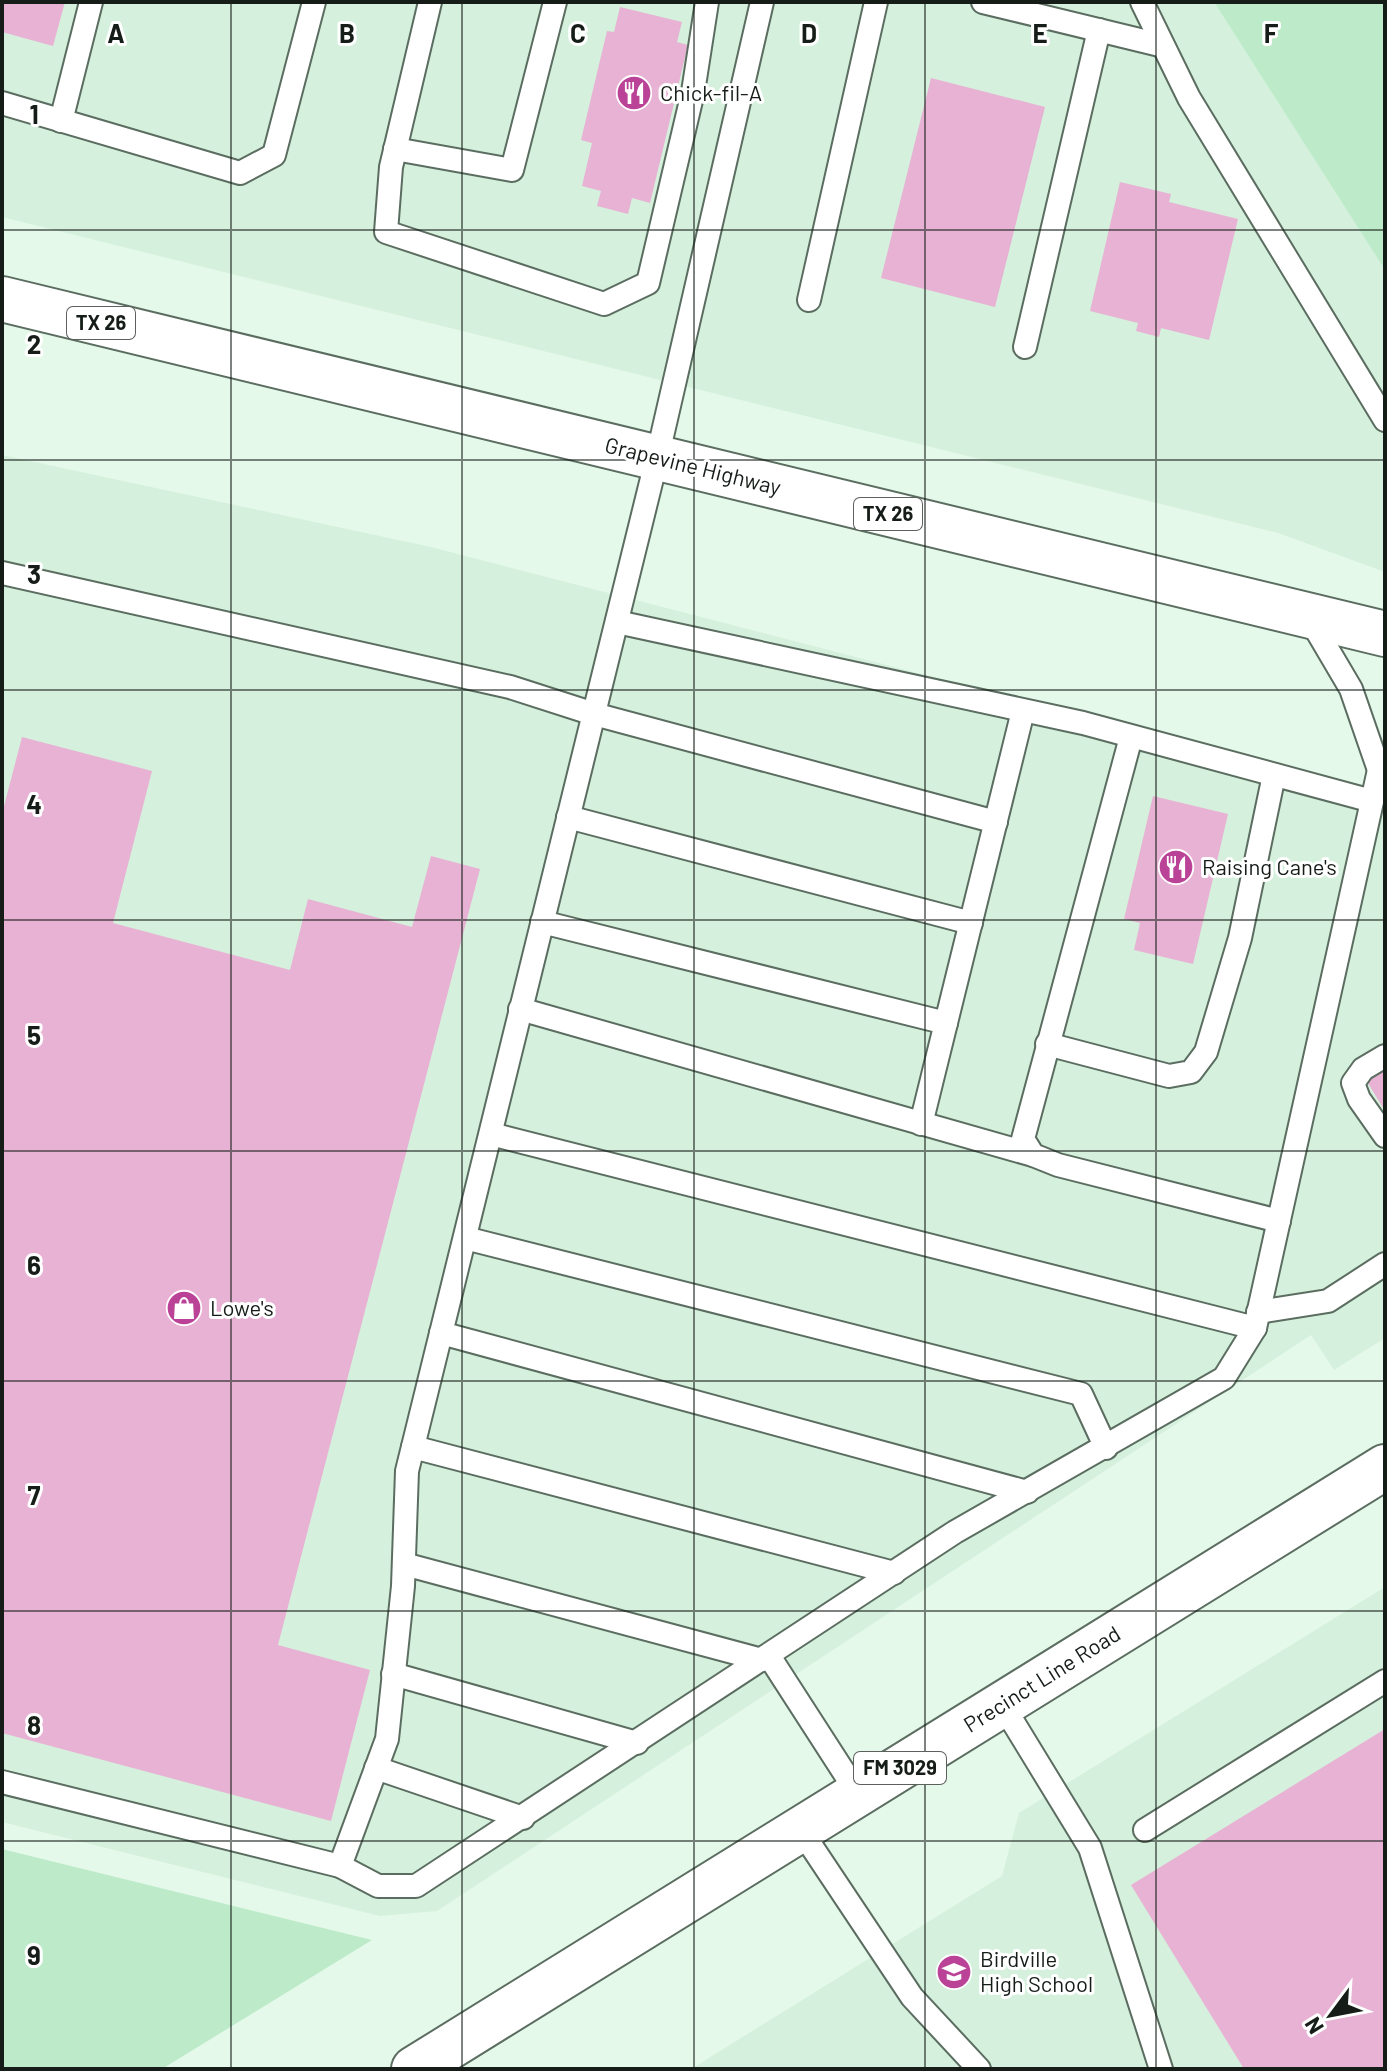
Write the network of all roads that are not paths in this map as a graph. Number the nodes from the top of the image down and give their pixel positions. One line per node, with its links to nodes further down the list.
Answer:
1 (91, 2): 13 (lane)
2 (314, 2): 13 (lane)
3 (430, 2): 14 (lane)
4 (555, 2): 14 (lane)
5 (707, 2): 14 (lane)
6 (762, 2): 19 (lane)
7 (876, 2): 16 (lane)
8 (983, 2): 10 (lane)
9 (1142, 2): 11 (lane)
10 (1099, 30): 11 (lane); 17 (lane)
11 (1160, 45): 18 (lane)
12 (2, 103): 13 (lane)
13 (61, 121)
14 (395, 149)
15 (2, 299): 19 (main road, Grapevine Highway / TX 26)
16 (809, 300)
17 (1025, 347)
18 (1385, 420)
19 (657, 458): 21 (main road, Grapevine Highway / TX 26); 22 (lane)
20 (2, 573): 25 (lane)
21 (1307, 615): 23 (main road, Grapevine Highway / TX 26); 27 (lane)
22 (617, 622): 24 (lane); 25 (lane)
23 (1385, 634)
24 (1023, 711): 26 (lane); 31 (lane)
25 (594, 714): 30 (lane); 31 (lane)
26 (1131, 737): 28 (lane); 36 (lane)
27 (1382, 766): 29 (lane)
28 (1274, 775): 29 (lane); 36 (lane)
29 (1372, 801): 42 (lane)
30 (568, 817): 32 (lane); 33 (lane)
31 (996, 822): 33 (lane)
32 (542, 922): 34 (lane); 35 (lane)
33 (971, 923): 35 (lane)
34 (520, 1009): 38 (lane); 39 (lane)
35 (946, 1023): 38 (lane)
36 (1047, 1044): 41 (lane)
37 (1385, 1056): 40 (lane)
38 (921, 1124): 41 (lane)
39 (491, 1134): 43 (lane); 45 (lane)
40 (1385, 1136)
41 (1033, 1155): 42 (lane)
42 (1279, 1221): 45 (lane)
43 (465, 1238): 46 (lane); 48 (lane)
44 (1385, 1264): 45 (lane)
45 (1256, 1320): 48 (lane)
46 (441, 1333): 47 (lane); 50 (lane)
47 (413, 1447): 51 (lane); 52 (lane)
48 (1106, 1448): 50 (lane)
49 (1385, 1467): 56 (main road, Precinct Line Road / FM 3029)
50 (1027, 1492): 52 (lane)
51 (404, 1564): 53 (lane); 54 (lane)
52 (894, 1573): 53 (lane)
53 (766, 1658): 57 (lane); 60 (lane)
54 (393, 1674): 57 (lane); 58 (lane)
55 (1385, 1681): 63 (lane)
56 (1002, 1704): 60 (main road, Precinct Line Road / FM 3029); 67 (lane)
57 (637, 1743): 61 (lane)
58 (376, 1768): 61 (lane); 64 (lane)
59 (2, 1782): 64 (lane)
60 (858, 1794): 62 (main road, Precinct Line Road / FM 3029)
61 (523, 1818): 64 (lane)
62 (800, 1829): 65 (main road, Precinct Line Road / FM 3029); 66 (lane)
63 (1145, 1830)
64 (340, 1866)
65 (414, 2069)
66 (979, 2069)
67 (1161, 2069)

